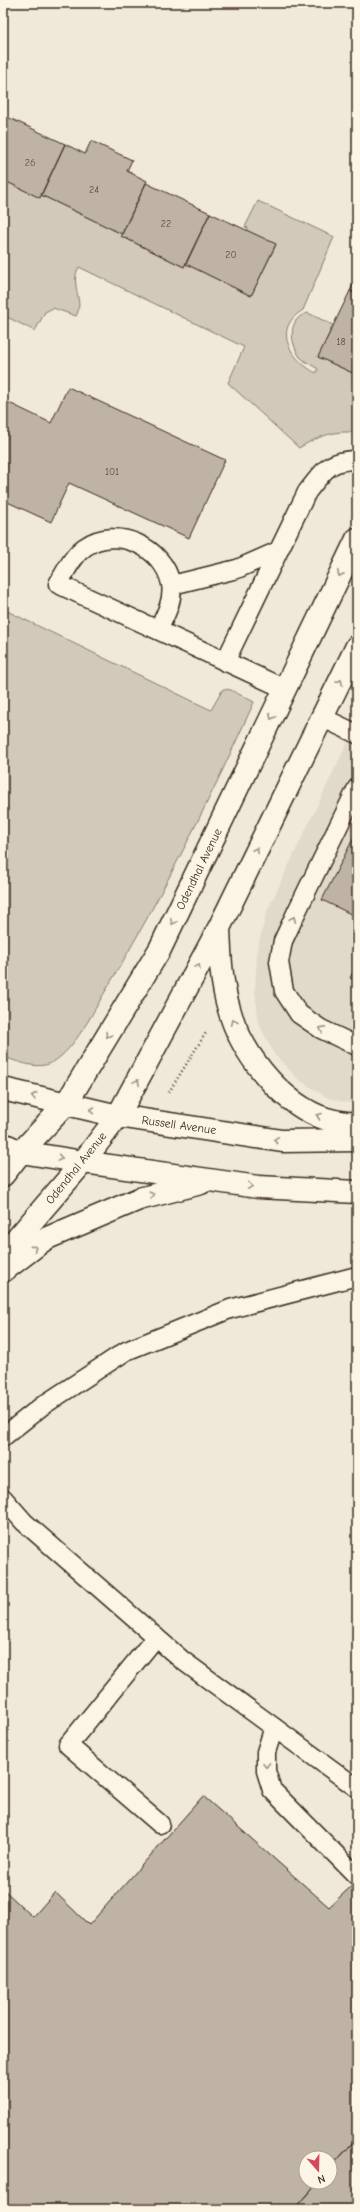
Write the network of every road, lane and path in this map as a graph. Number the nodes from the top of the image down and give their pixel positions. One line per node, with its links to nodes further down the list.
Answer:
1 (357, 460): 3 (lane)
2 (357, 539): 8 (street, Odendhal Avenue, one-way to 8)
3 (278, 551): 4 (lane); 7 (lane)
4 (172, 585): 5 (lane); 5 (lane)
5 (158, 630): 7 (lane)
6 (357, 646): 9 (street, Odendhal Avenue, one-way to 6)
7 (225, 662): 8 (lane)
8 (285, 689): 17 (street, Odendhal Avenue, one-way to 17)
9 (323, 718): 10 (lane); 12 (street, Odendhal Avenue, one-way to 9)
10 (357, 734)
11 (357, 788): 14 (lane, one-way to 11)
12 (219, 928): 18 (street, Odendhal Avenue, one-way to 12); 19 (street, one-way to 12)
13 (210, 1027): 16 (path)
14 (357, 1046)
15 (3, 1089): 17 (street, Russell Avenue, one-way to 15)
16 (169, 1092)
17 (66, 1104): 18 (street, Russell Avenue, one-way to 17); 21 (street, Odendhal Avenue)
18 (118, 1116): 20 (street, Russell Avenue, one-way to 18); 22 (street, Odendhal Avenue)
19 (357, 1124)
20 (357, 1140)
21 (12, 1148): 22 (street, one-way to 22); 23 (street, Odendhal Avenue)
22 (83, 1162): 24 (street); 26 (street, Odendhal Avenue)
23 (3, 1175)
24 (211, 1181): 25 (street, one-way to 25); 27 (street, one-way to 24)
25 (357, 1192)
26 (3, 1255)
27 (3, 1271)
28 (357, 1276): 29 (lane)
29 (3, 1437)
30 (3, 1498): 31 (lane)
31 (156, 1637): 32 (lane); 34 (lane)
32 (274, 1728): 33 (lane); 35 (lane, one-way to 35)
33 (357, 1788)
34 (160, 1824)
35 (357, 1876)

